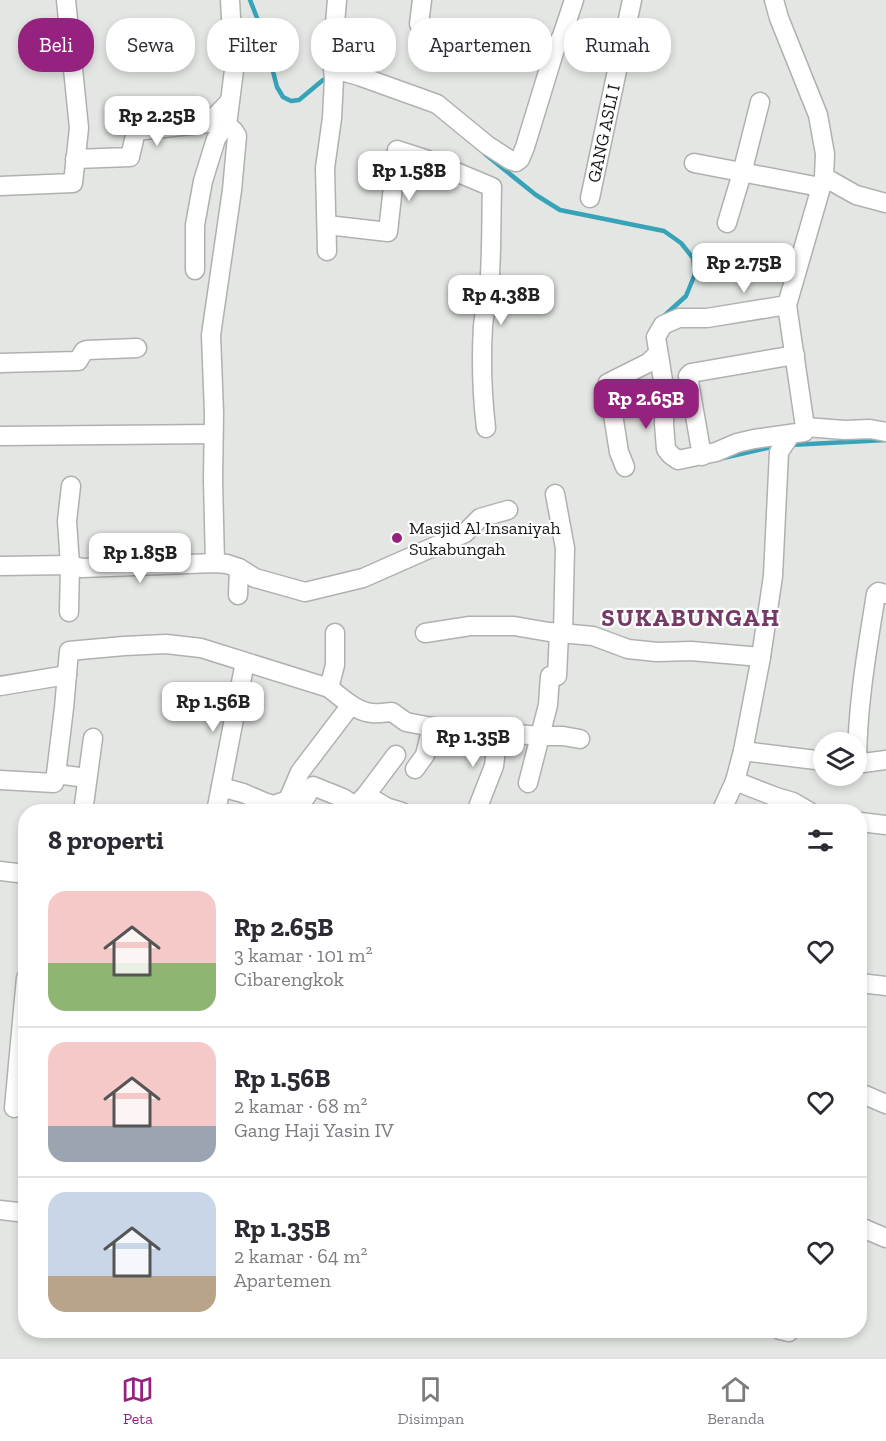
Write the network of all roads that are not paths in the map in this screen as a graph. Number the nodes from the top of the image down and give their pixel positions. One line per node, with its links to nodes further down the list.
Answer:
1 (66, 0): 13 (street)
2 (230, 0): 10 (street)
3 (336, 0): 9 (street)
4 (422, 0): 8 (street)
5 (574, 0): 9 (street)
6 (632, 0): 18 (street, GANG ASLI I)
7 (774, 0): 16 (street)
8 (420, 18)
9 (334, 74): 21 (street)
10 (230, 101): 12 (street); 13 (street)
11 (760, 102): 15 (street)
12 (227, 125): 23 (street); 32 (street)
13 (75, 159): 17 (street)
14 (694, 163): 15 (street)
15 (742, 173): 16 (street); 20 (street)
16 (822, 182): 19 (street); 24 (street)
17 (0, 186)
18 (590, 198)
19 (886, 203)
20 (727, 223)
21 (327, 225): 22 (street); 29 (street)
22 (327, 251)
23 (195, 270)
24 (787, 305): 26 (street); 27 (street)
25 (137, 348): 28 (street)
26 (653, 350): 34 (street); 35 (street)
27 (795, 355): 30 (street); 34 (street)
28 (0, 363)
29 (486, 428)
30 (798, 430): 31 (street); 34 (street); 49 (street)
31 (886, 432)
32 (213, 434): 33 (street); 39 (street)
33 (0, 436)
34 (702, 456)
35 (625, 468)
36 (71, 486): 40 (street)
37 (555, 494): 48 (street)
38 (508, 510): 42 (street)
39 (215, 562): 40 (street); 42 (street)
40 (70, 565): 41 (street); 45 (street)
41 (0, 566)
42 (239, 568): 44 (street)
43 (886, 594): 56 (street)
44 (238, 595)
45 (69, 612)
46 (335, 633): 53 (street)
47 (426, 633): 48 (street)
48 (561, 633): 49 (street); 58 (street)
49 (761, 657): 61 (street)
50 (245, 662): 51 (street); 53 (street); 72 (street)
51 (67, 675): 52 (street); 67 (street)
52 (0, 686)
53 (329, 688): 54 (street)
54 (351, 705): 55 (street); 77 (street)
55 (432, 727): 57 (street); 66 (street)
56 (857, 732)
57 (498, 733): 58 (street); 81 (street)
58 (541, 736): 60 (street); 71 (street)
59 (93, 738): 68 (street)
60 (580, 740)
61 (743, 751): 63 (street); 70 (street)
62 (396, 755): 73 (street)
63 (813, 759)
64 (886, 760): 65 (street)
65 (867, 763)
66 (415, 770)
67 (56, 774): 68 (street); 69 (street)
68 (87, 778): 74 (street)
69 (0, 780)
70 (735, 781): 82 (street); 83 (street)
71 (528, 783)
72 (220, 787): 75 (street); 76 (street)
73 (366, 795): 79 (street); 80 (street)
74 (84, 804)
75 (217, 804)
76 (271, 804)
77 (298, 804): 78 (street)
78 (352, 804)
79 (357, 804)
80 (381, 804)
81 (480, 804)
82 (725, 804)
83 (796, 804)
84 (867, 823): 85 (street)
85 (886, 825)
86 (0, 871): 87 (street)
87 (18, 873)
88 (867, 984): 89 (street)
89 (886, 986)
90 (18, 1065): 93 (street)
91 (867, 1096): 92 (street)
92 (886, 1104)
93 (14, 1108)
94 (0, 1210): 95 (street)
95 (18, 1212)
96 (867, 1230): 97 (street)
97 (886, 1238)

